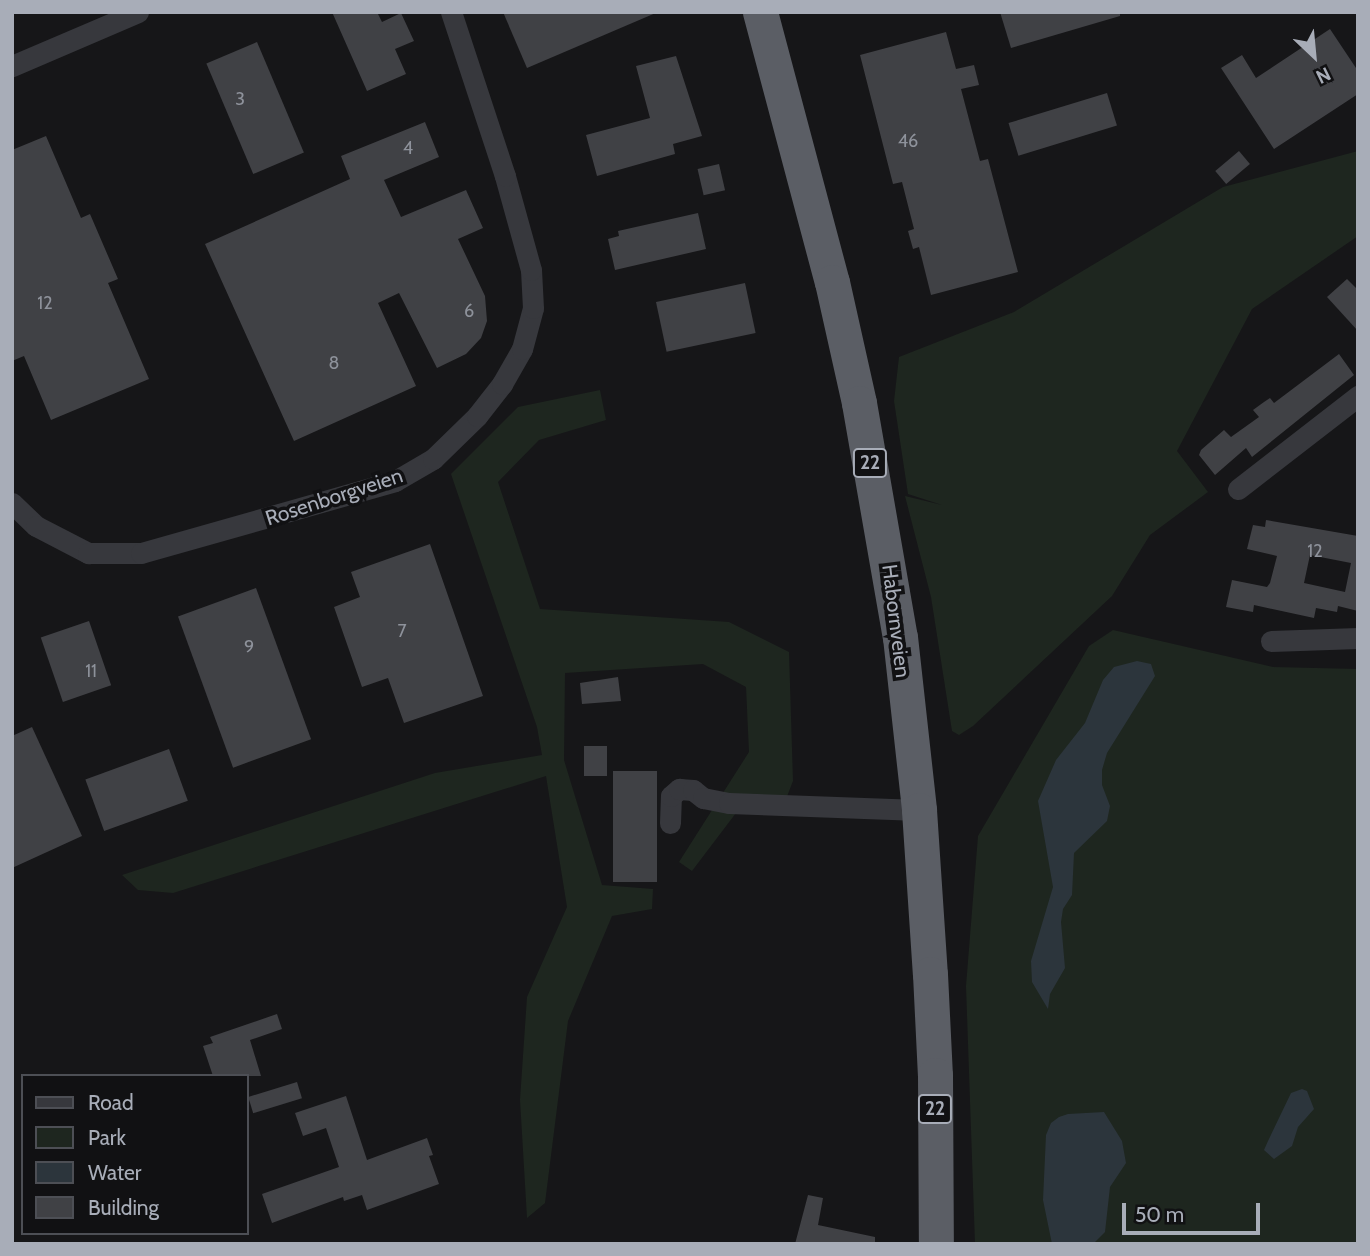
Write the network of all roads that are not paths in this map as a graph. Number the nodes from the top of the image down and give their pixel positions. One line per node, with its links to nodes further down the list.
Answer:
1 (138, 12): 4 (street)
2 (451, 12): 7 (street, Rosenborgveien)
3 (761, 13): 10 (highway, Habornveien / 22)
4 (12, 66)
5 (1358, 396): 6 (street)
6 (1238, 489)
7 (12, 503)
8 (1358, 638): 9 (street)
9 (1271, 641)
10 (919, 810): 11 (street); 12 (highway, Habornveien / 22)
11 (670, 823)
12 (936, 1244)

